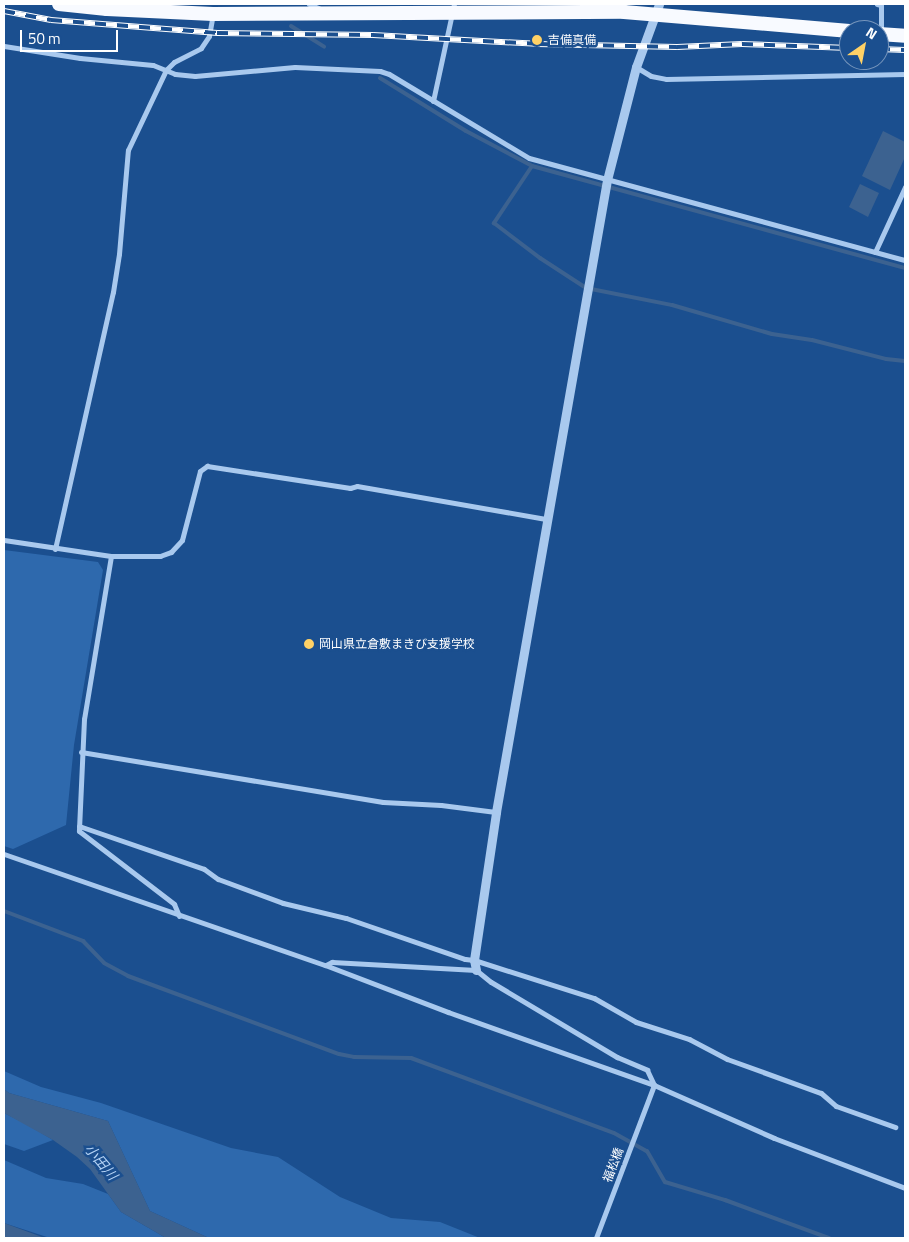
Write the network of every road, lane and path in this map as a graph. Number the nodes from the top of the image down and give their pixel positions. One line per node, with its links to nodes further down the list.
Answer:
1 (59, 4): 6 (highway)
2 (309, 4): 7 (street)
3 (877, 4): 8 (street)
4 (453, 8): 5 (highway); 7 (highway); 16 (street)
5 (658, 9): 9 (highway); 13 (street)
6 (213, 14): 7 (highway); 14 (street)
7 (328, 14)
8 (880, 20)
9 (839, 30)
10 (889, 35): 11 (highway)
11 (905, 36)
12 (4, 46): 14 (street)
13 (636, 67): 15 (street); 17 (street)
14 (166, 70): 16 (street); 23 (street)
15 (905, 74)
16 (433, 100): 17 (street)
17 (606, 184): 19 (street); 21 (street)
18 (905, 187): 19 (street)
19 (876, 252): 20 (street)
20 (905, 260)
21 (547, 519): 24 (street); 26 (street)
22 (4, 540): 23 (street)
23 (55, 549): 24 (street)
24 (111, 556): 25 (street)
25 (82, 752): 26 (street); 27 (street)
26 (496, 812): 30 (street)
27 (79, 826): 29 (street); 30 (street)
28 (4, 854): 29 (street)
29 (179, 916): 31 (street)
30 (474, 960): 32 (street); 34 (street)
31 (326, 965): 32 (street); 33 (street)
32 (476, 970): 33 (street)
33 (654, 1085): 35 (street); 36 (street, 福松橋)
34 (895, 1127)
35 (905, 1188)
36 (596, 1238)

